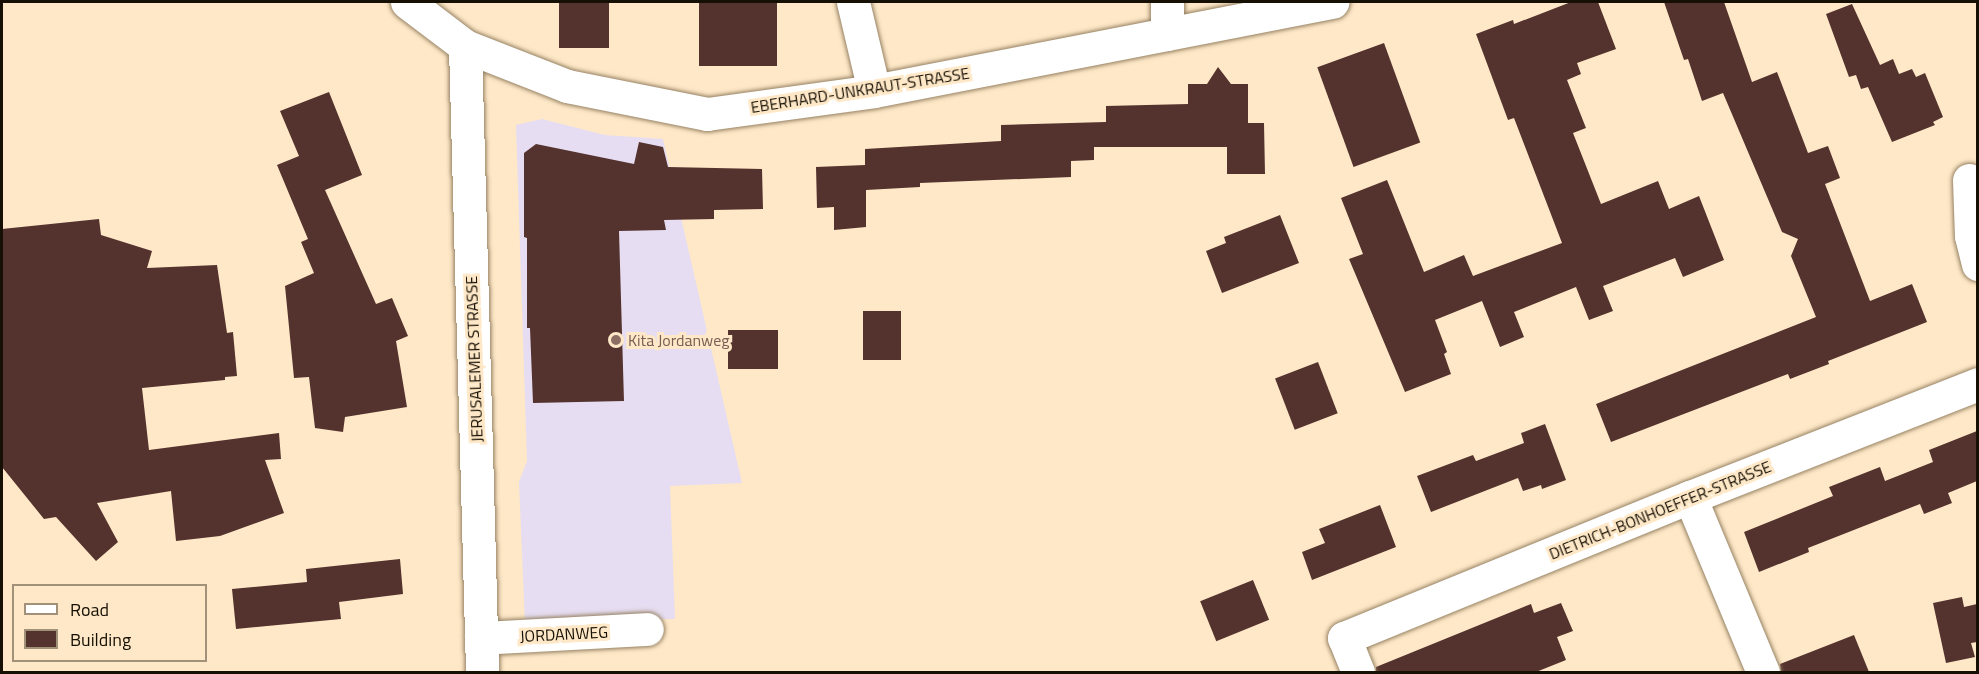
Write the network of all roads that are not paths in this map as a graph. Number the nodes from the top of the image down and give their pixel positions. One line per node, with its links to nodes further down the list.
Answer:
1 (407, 2): 6 (street, EBERHARD-UNKRAUT-STRASSE)
2 (853, 2): 7 (street)
3 (1167, 2): 5 (street)
4 (1332, 2): 5 (street, EBERHARD-UNKRAUT-STRASSE)
5 (1167, 34): 7 (street, EBERHARD-UNKRAUT-STRASSE)
6 (465, 46): 7 (street, EBERHARD-UNKRAUT-STRASSE); 13 (street, JERUSALEMER STRASSE)
7 (874, 91)
8 (1969, 180): 9 (street)
9 (1977, 264)
10 (1977, 384): 11 (street, DIETRICH-BONHOEFFER-STRASSE)
11 (1690, 497): 15 (street, DIETRICH-BONHOEFFER-STRASSE); 16 (street)
12 (648, 629): 13 (street, JORDANWEG)
13 (482, 638): 14 (street, JERUSALEMER STRASSE)
14 (483, 672)
15 (1358, 672)
16 (1763, 672)

